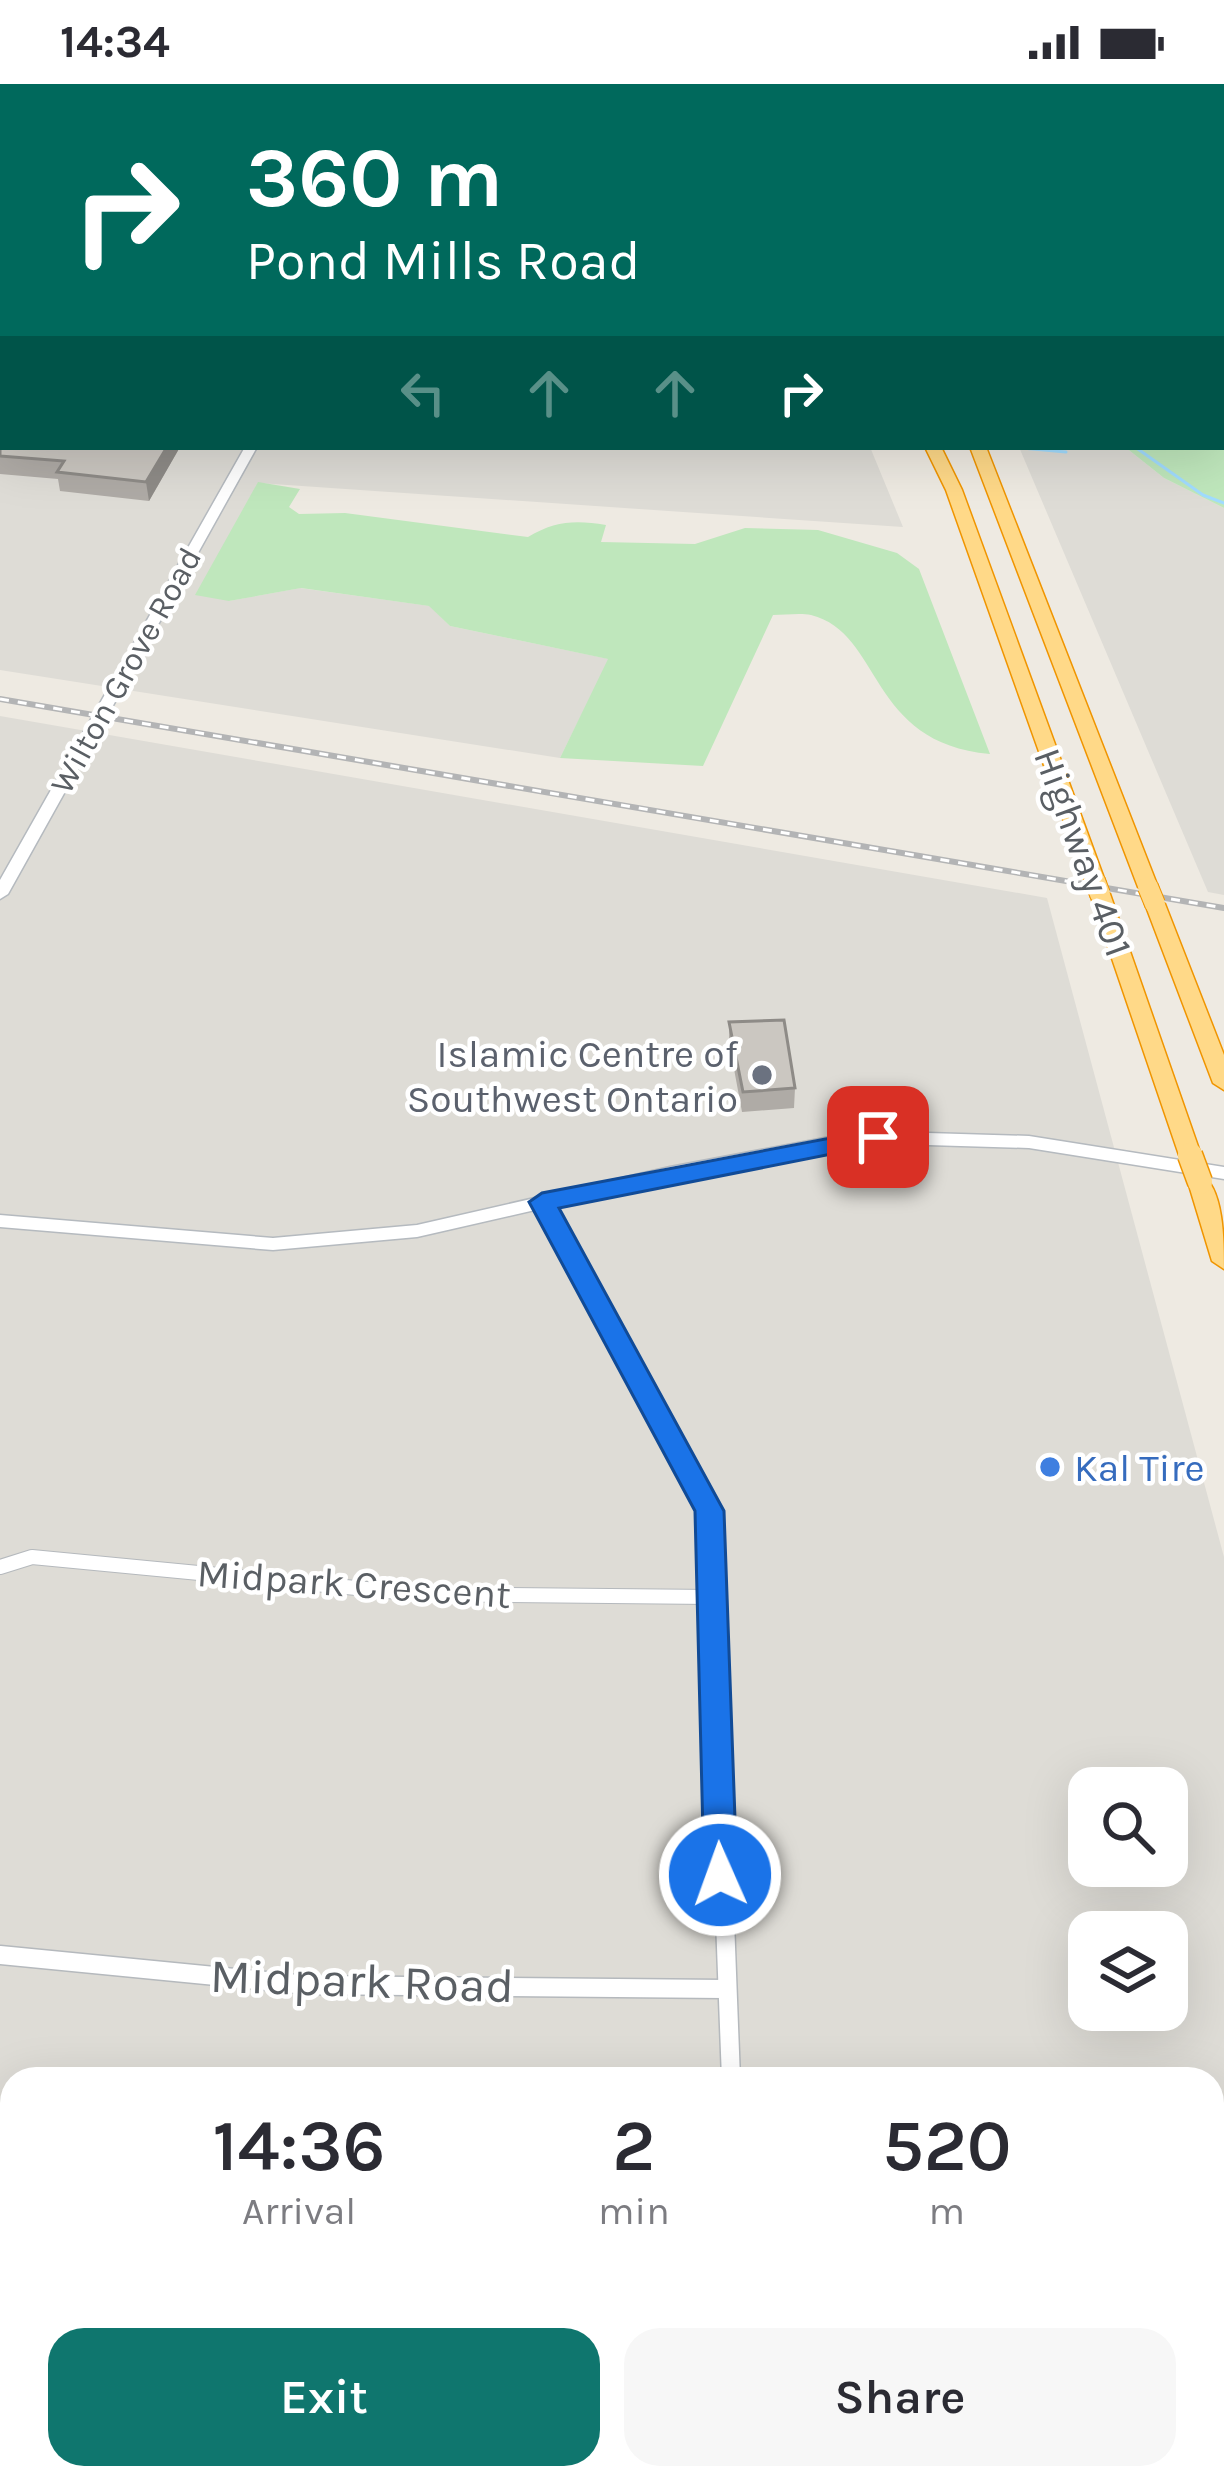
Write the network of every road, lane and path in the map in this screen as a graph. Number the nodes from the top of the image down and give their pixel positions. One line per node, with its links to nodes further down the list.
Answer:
1 (248, 450): 4 (main road, Wilton Grove Road)
2 (934, 450): 9 (highway, Highway 401, bridge)
3 (979, 450): 5 (highway, Highway 401)
4 (0, 894)
5 (1224, 1083)
6 (1224, 1173): 7 (main road)
7 (542, 1202): 8 (main road); 11 (street)
8 (0, 1221)
9 (1224, 1262)
10 (0, 1568): 11 (street, Midpark Crescent)
11 (711, 1597): 13 (street)
12 (0, 1954): 13 (street, Midpark Road)
13 (724, 1990): 14 (street)
14 (730, 2067)

